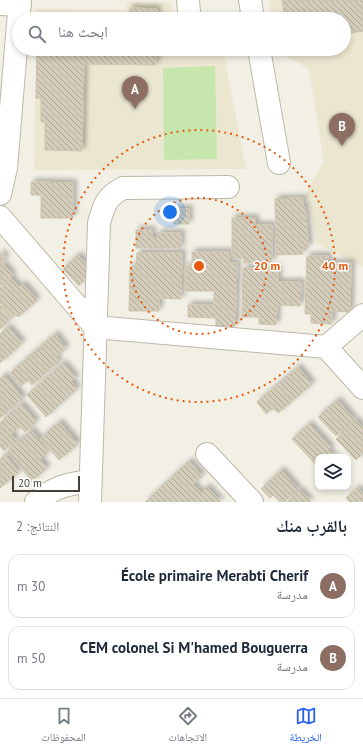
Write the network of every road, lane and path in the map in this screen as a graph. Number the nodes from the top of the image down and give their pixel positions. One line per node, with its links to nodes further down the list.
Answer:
1 (250, 0): 2 (street)
2 (252, 12)
3 (12, 27): 7 (street)
4 (260, 56): 5 (street)
5 (279, 162)
6 (228, 187): 10 (street)
7 (0, 194)
8 (0, 217): 10 (street)
9 (363, 315): 11 (street)
10 (95, 327): 11 (street); 14 (street)
11 (326, 347): 12 (street)
12 (363, 388)
13 (207, 454): 16 (street)
14 (90, 492): 15 (street)
15 (36, 502)
16 (252, 502)

